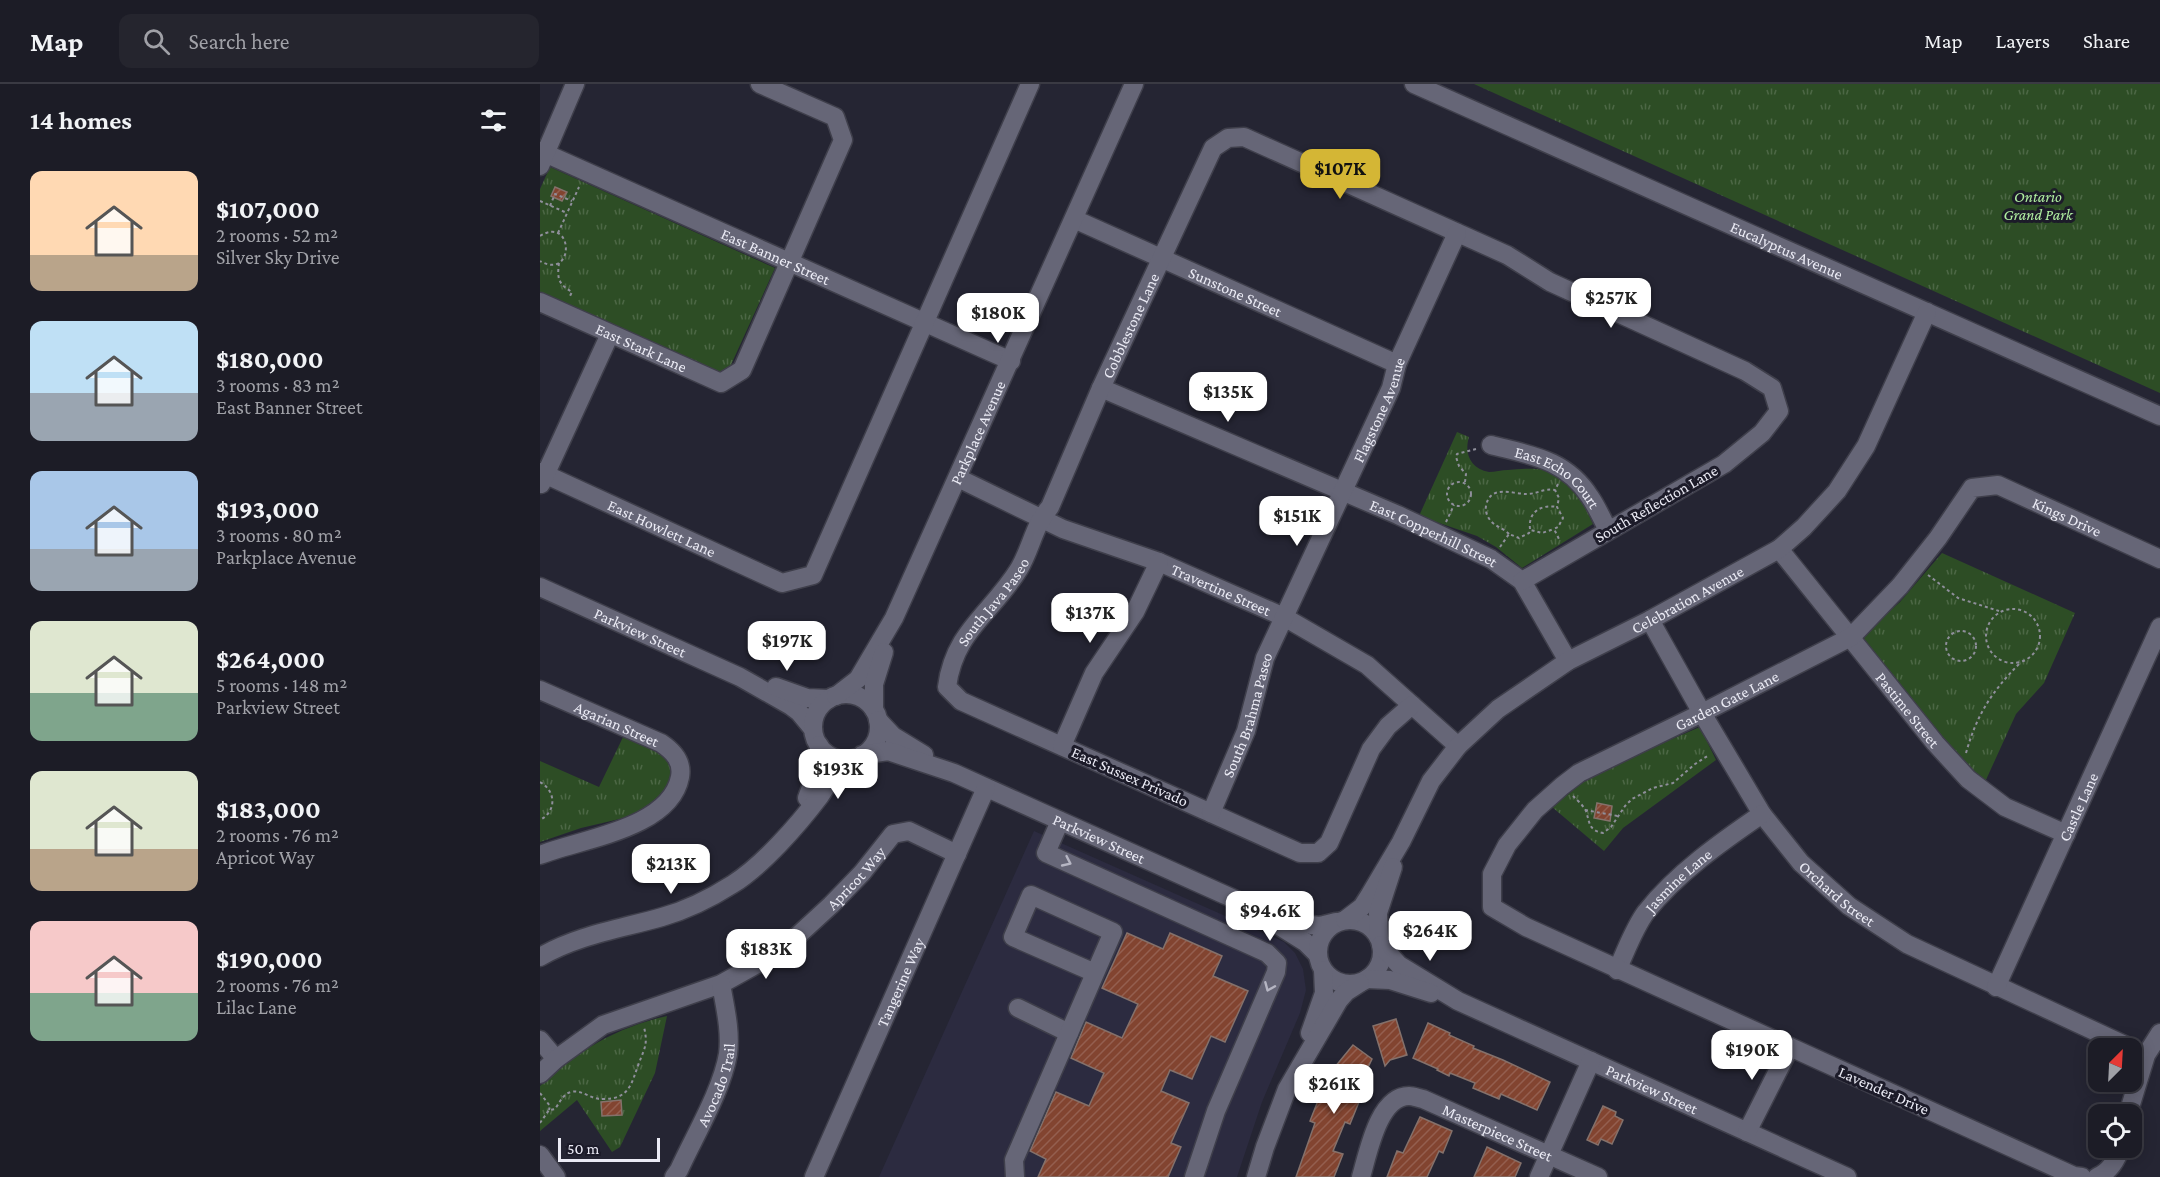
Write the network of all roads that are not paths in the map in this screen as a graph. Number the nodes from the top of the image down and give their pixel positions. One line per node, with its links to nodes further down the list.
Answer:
1 (575, 84): 6 (street)
2 (760, 84): 10 (street)
3 (1030, 84): 13 (street)
4 (1134, 84): 7 (street, Parkplace Avenue)
5 (1414, 84): 12 (street, Eucalyptus Avenue)
6 (542, 157): 10 (street, East Banner Street)
7 (1074, 219): 9 (street, Sunstone Street); 15 (street, Parkplace Avenue)
8 (1457, 233): 9 (street, Cobblestone Lane); 16 (street, Flagstone Avenue); 25 (street, South Reflection Lane)
9 (1160, 259): 16 (street, Sunstone Street); 17 (street, Cobblestone Lane)
10 (791, 261): 13 (street, East Banner Street); 14 (street, East Stark Lane)
11 (540, 302): 14 (street, East Stark Lane)
12 (1927, 312): 18 (street, Eucalyptus Avenue); 26 (street, Celebration Avenue)
13 (924, 321): 15 (street, East Banner Street); 20 (street, East Howlett Lane)
14 (610, 334): 20 (street)
15 (1011, 360): 21 (street, Parkplace Avenue)
16 (1396, 364): 23 (street, Flagstone Avenue)
17 (1101, 388): 23 (street, East Copperhill Street); 24 (street, Cobblestone Lane)
18 (2160, 416)
19 (1491, 445): 25 (street, East Echo Court)
20 (542, 478)
21 (958, 478): 24 (street, Travertine Street); 32 (street, Parkplace Avenue)
22 (1972, 488): 27 (street, Kings Drive); 35 (street, Garden Gate Lane)
23 (1342, 492): 29 (street, East Copperhill Street); 31 (street, Flagstone Avenue)
24 (1040, 518): 28 (street, Travertine Street); 38 (street, South Java Paseo)
25 (1608, 530): 29 (street, South Reflection Lane)
26 (1779, 549): 33 (street, Celebration Avenue); 35 (street, Pastime Street)
27 (2160, 559)
28 (1159, 562): 31 (street, Travertine Street); 45 (street)
29 (1522, 581): 36 (street)
30 (540, 587): 37 (street, Parkview Street)
31 (1284, 617): 41 (street, Travertine Street); 50 (street, South Brahma Paseo)
32 (894, 618): 40 (street, Parkplace Avenue); 43 (street, Parkplace Avenue)
33 (1650, 620): 36 (street, Celebration Avenue); 42 (street, Orchard Street)
34 (2160, 627): 54 (street, Castle Lane)
35 (1851, 637): 42 (street, Garden Gate Lane); 54 (street, Pastime Street)
36 (1568, 661): 46 (street, Celebration Avenue)
37 (740, 677): 40 (street); 44 (street)
38 (947, 687): 45 (street, East Sussex Privado)
39 (540, 690): 57 (street, Agarian Street)
40 (833, 697): 43 (street); 44 (street)
41 (1412, 705): 46 (street, Travertine Street); 50 (street, East Sussex Privado)
42 (1702, 714): 51 (street, Orchard Street); 59 (street, Garden Gate Lane)
43 (876, 715): 47 (street); 48 (street)
44 (816, 737): 47 (street); 52 (street)
45 (1062, 746): 50 (street, East Sussex Privado)
46 (1458, 746): 55 (street, Celebration Avenue)
47 (858, 757): 48 (street); 52 (street)
48 (954, 773): 49 (street, Parkview Street)
49 (986, 788): 53 (street, Parkview Street); 56 (street, Tangerine Way)
50 (1211, 813)
51 (1762, 814): 64 (street, Jasmine Lane); 68 (street, Orchard Street)
52 (801, 817): 62 (street)
53 (1060, 821): 58 (street, Parkview Street); 90 (street, one-way to 90)
54 (2066, 834): 68 (street, Castle Lane)
55 (1401, 842): 60 (street, Celebration Avenue); 61 (street, Celebration Avenue)
56 (957, 854): 67 (street, Apricot Way); 88 (street, Tangerine Way)
57 (540, 855)
58 (1243, 903): 60 (street, Parkview Street); 63 (street, Parkview Street)
59 (1492, 907): 64 (street, Lavender Drive)
60 (1341, 921): 61 (street); 63 (street)
61 (1380, 941): 66 (street); 69 (street, Parkview Street)
62 (540, 957)
63 (1320, 962): 66 (street); 79 (street)
64 (1617, 970): 76 (street, Lavender Drive)
65 (1095, 974): 65 (street); 71 (street)
66 (1364, 981): 69 (street, Parkview Street); 79 (street)
67 (721, 984): 77 (street, Apricot Way); 87 (street, Avocado Trail)
68 (1996, 987): 73 (street, Orchard Street)
69 (1458, 1001): 78 (street, Parkview Street)
70 (1018, 1008): 71 (street)
71 (1069, 1033): 89 (street)
72 (2160, 1033): 75 (street)
73 (2108, 1038)
74 (540, 1040): 77 (street)
75 (2142, 1046)
76 (1790, 1047): 81 (street); 96 (street, Lavender Drive)
77 (556, 1059): 80 (street, Apricot Way)
78 (1592, 1061): 81 (street, Parkview Street); 83 (street)
79 (1300, 1066): 91 (street)
80 (540, 1074)
81 (1747, 1132): 95 (street, Parkview Street)
82 (540, 1155): 86 (street)
83 (1549, 1156): 92 (street, Masterpiece Street); 93 (street); 94 (street, Masterpiece Street)
84 (2116, 1158): 85 (street)
85 (2101, 1175)
86 (556, 1177)
87 (674, 1177)
88 (814, 1177)
89 (1015, 1177)
90 (1194, 1177)
91 (1256, 1177)
92 (1361, 1177)
93 (1539, 1177)
94 (1598, 1177)
95 (1847, 1177)
96 (2082, 1177)

